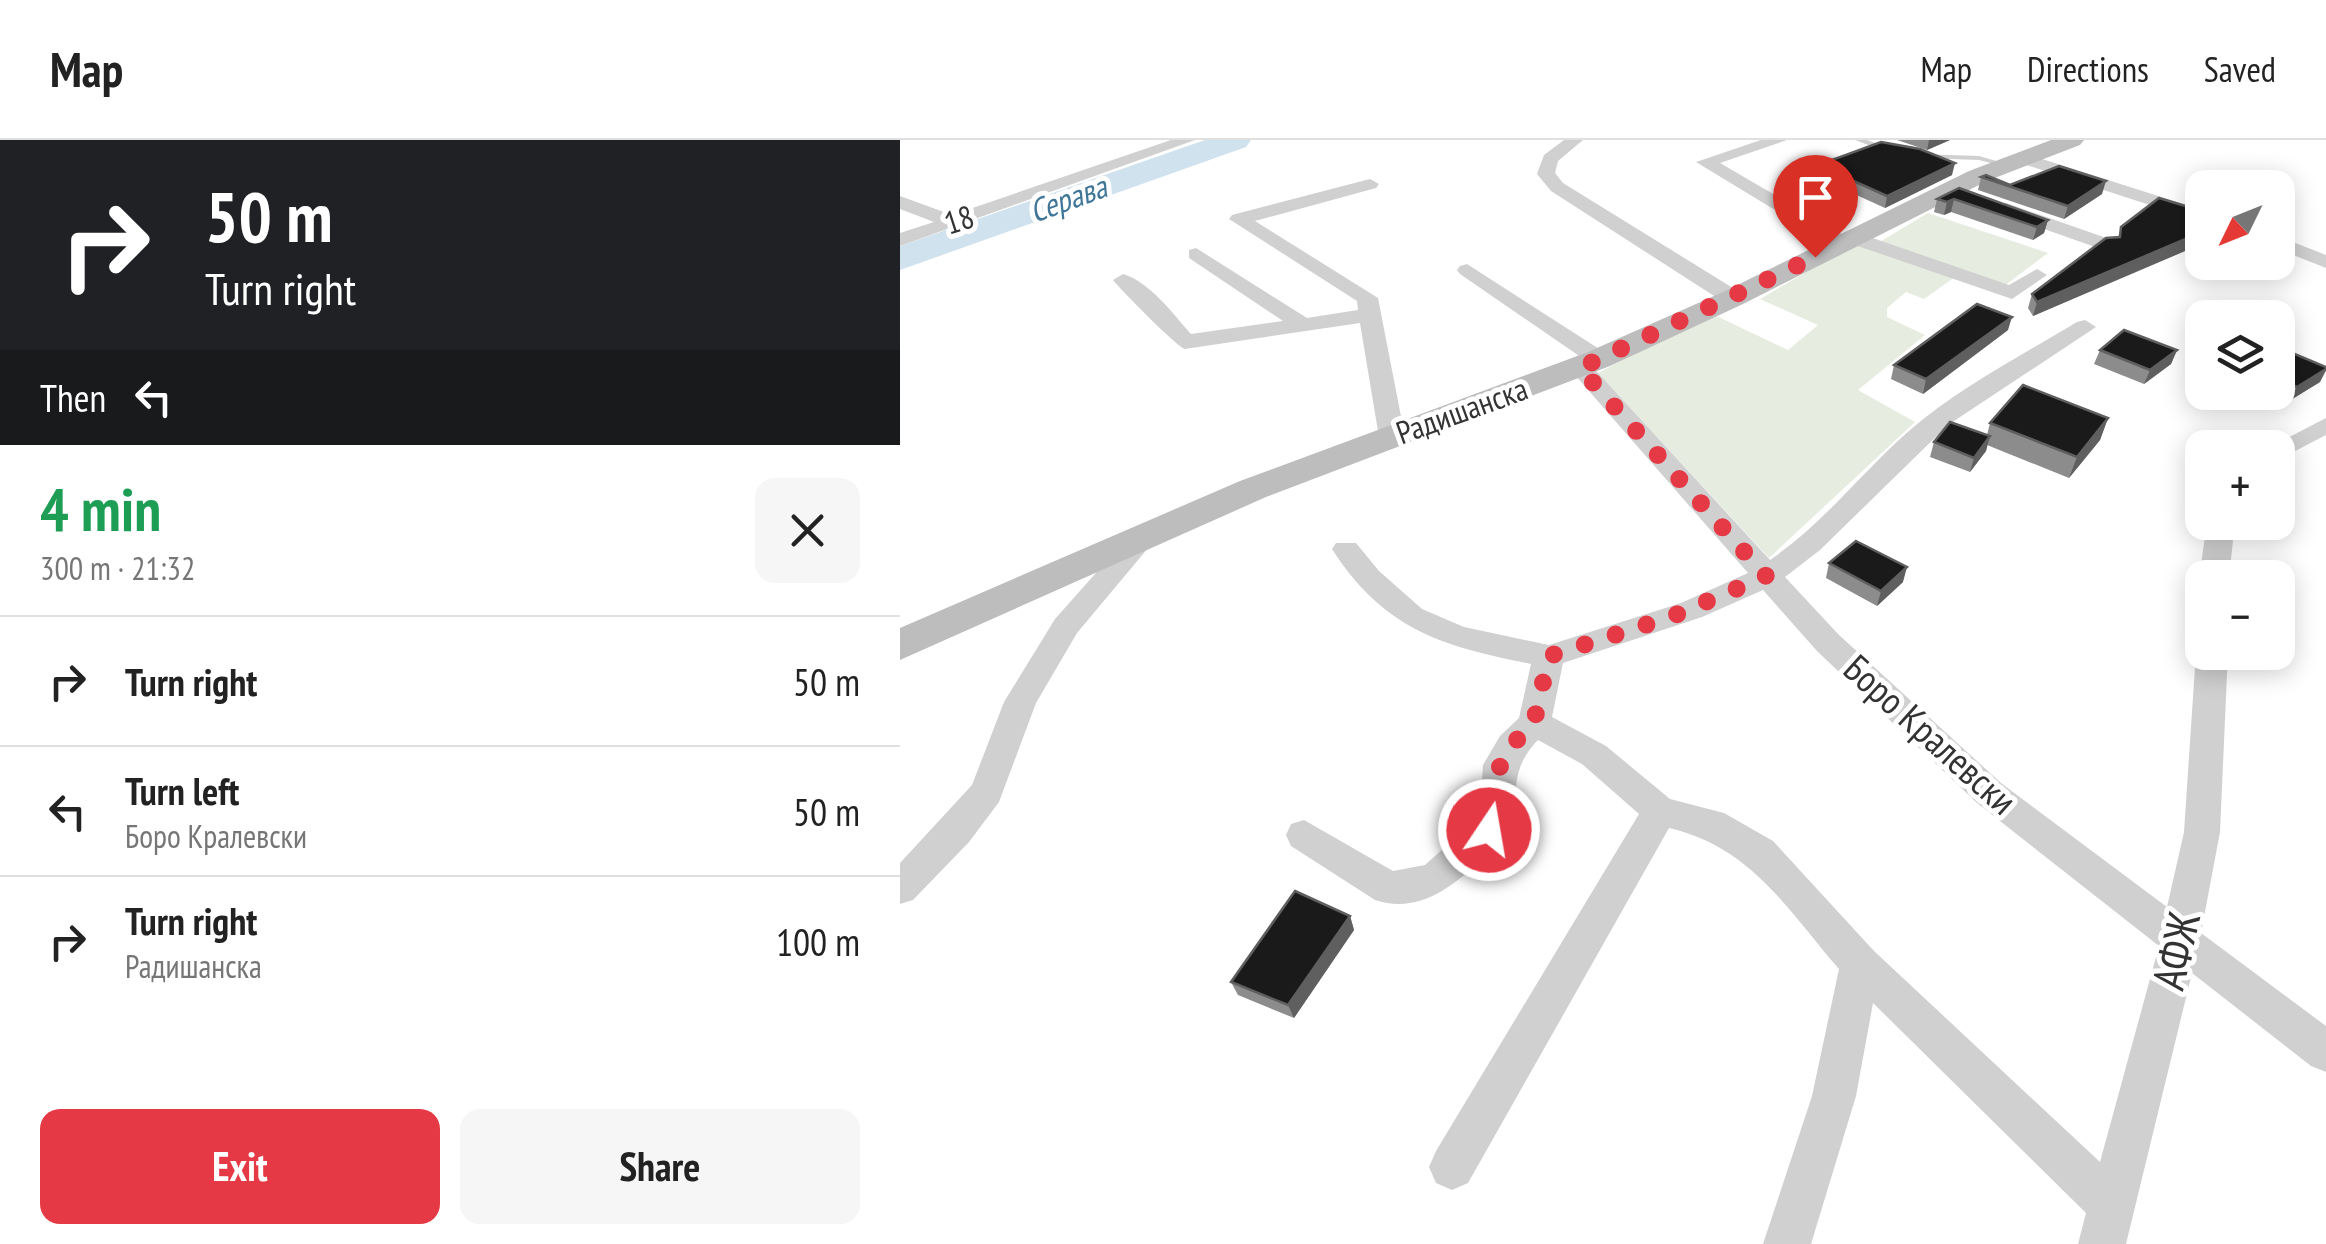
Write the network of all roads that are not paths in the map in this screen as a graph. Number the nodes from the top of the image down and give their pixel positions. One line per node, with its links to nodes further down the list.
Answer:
1 (1187, 140): 11 (street, 18)
2 (1575, 140): 21 (street)
3 (1779, 140): 13 (street)
4 (1859, 140): 6 (lane)
5 (2072, 140): 6 (street, Радишанска)
6 (2014, 162): 8 (street, Радишанска); 10 (street)
7 (1370, 184): 22 (street)
8 (1951, 189): 13 (street, Радишанска); 14 (street)
9 (900, 202): 11 (street)
10 (2185, 211)
11 (952, 222): 12 (street, 18)
12 (902, 238)
13 (1848, 240): 19 (street); 21 (street, Радишанска)
14 (2106, 244)
15 (2295, 249): 17 (street)
16 (1196, 254): 23 (street)
17 (2326, 262)
18 (1467, 270): 25 (street, Боро Кралевски)
19 (2037, 275)
20 (1124, 280): 23 (street)
21 (1733, 298): 25 (street, Радишанска)
22 (1370, 315): 23 (street); 27 (street)
23 (1302, 324)
24 (2085, 327): 31 (street)
25 (1589, 363): 27 (street, Радишанска); 31 (street, Боро Кралевски)
26 (2326, 425): 28 (street)
27 (1392, 437): 29 (street, Радишанска)
28 (2295, 442)
29 (1146, 536): 32 (street, Радишанска); 38 (street)
30 (1346, 549): 33 (street)
31 (1766, 576): 33 (street); 39 (street, Боро Кралевски)
32 (900, 645)
33 (1549, 656): 35 (street)
34 (2211, 670): 39 (street, АФЖ)
35 (1534, 722): 36 (street); 37 (street)
36 (1660, 811): 40 (street); 42 (street)
37 (1304, 835)
38 (900, 888)
39 (2180, 940): 41 (street, Боро Кралевски); 43 (street, АФЖ)
40 (1860, 964): 43 (street); 44 (street)
41 (2326, 1052)
42 (1452, 1168)
43 (2108, 1225)
44 (1787, 1244)

